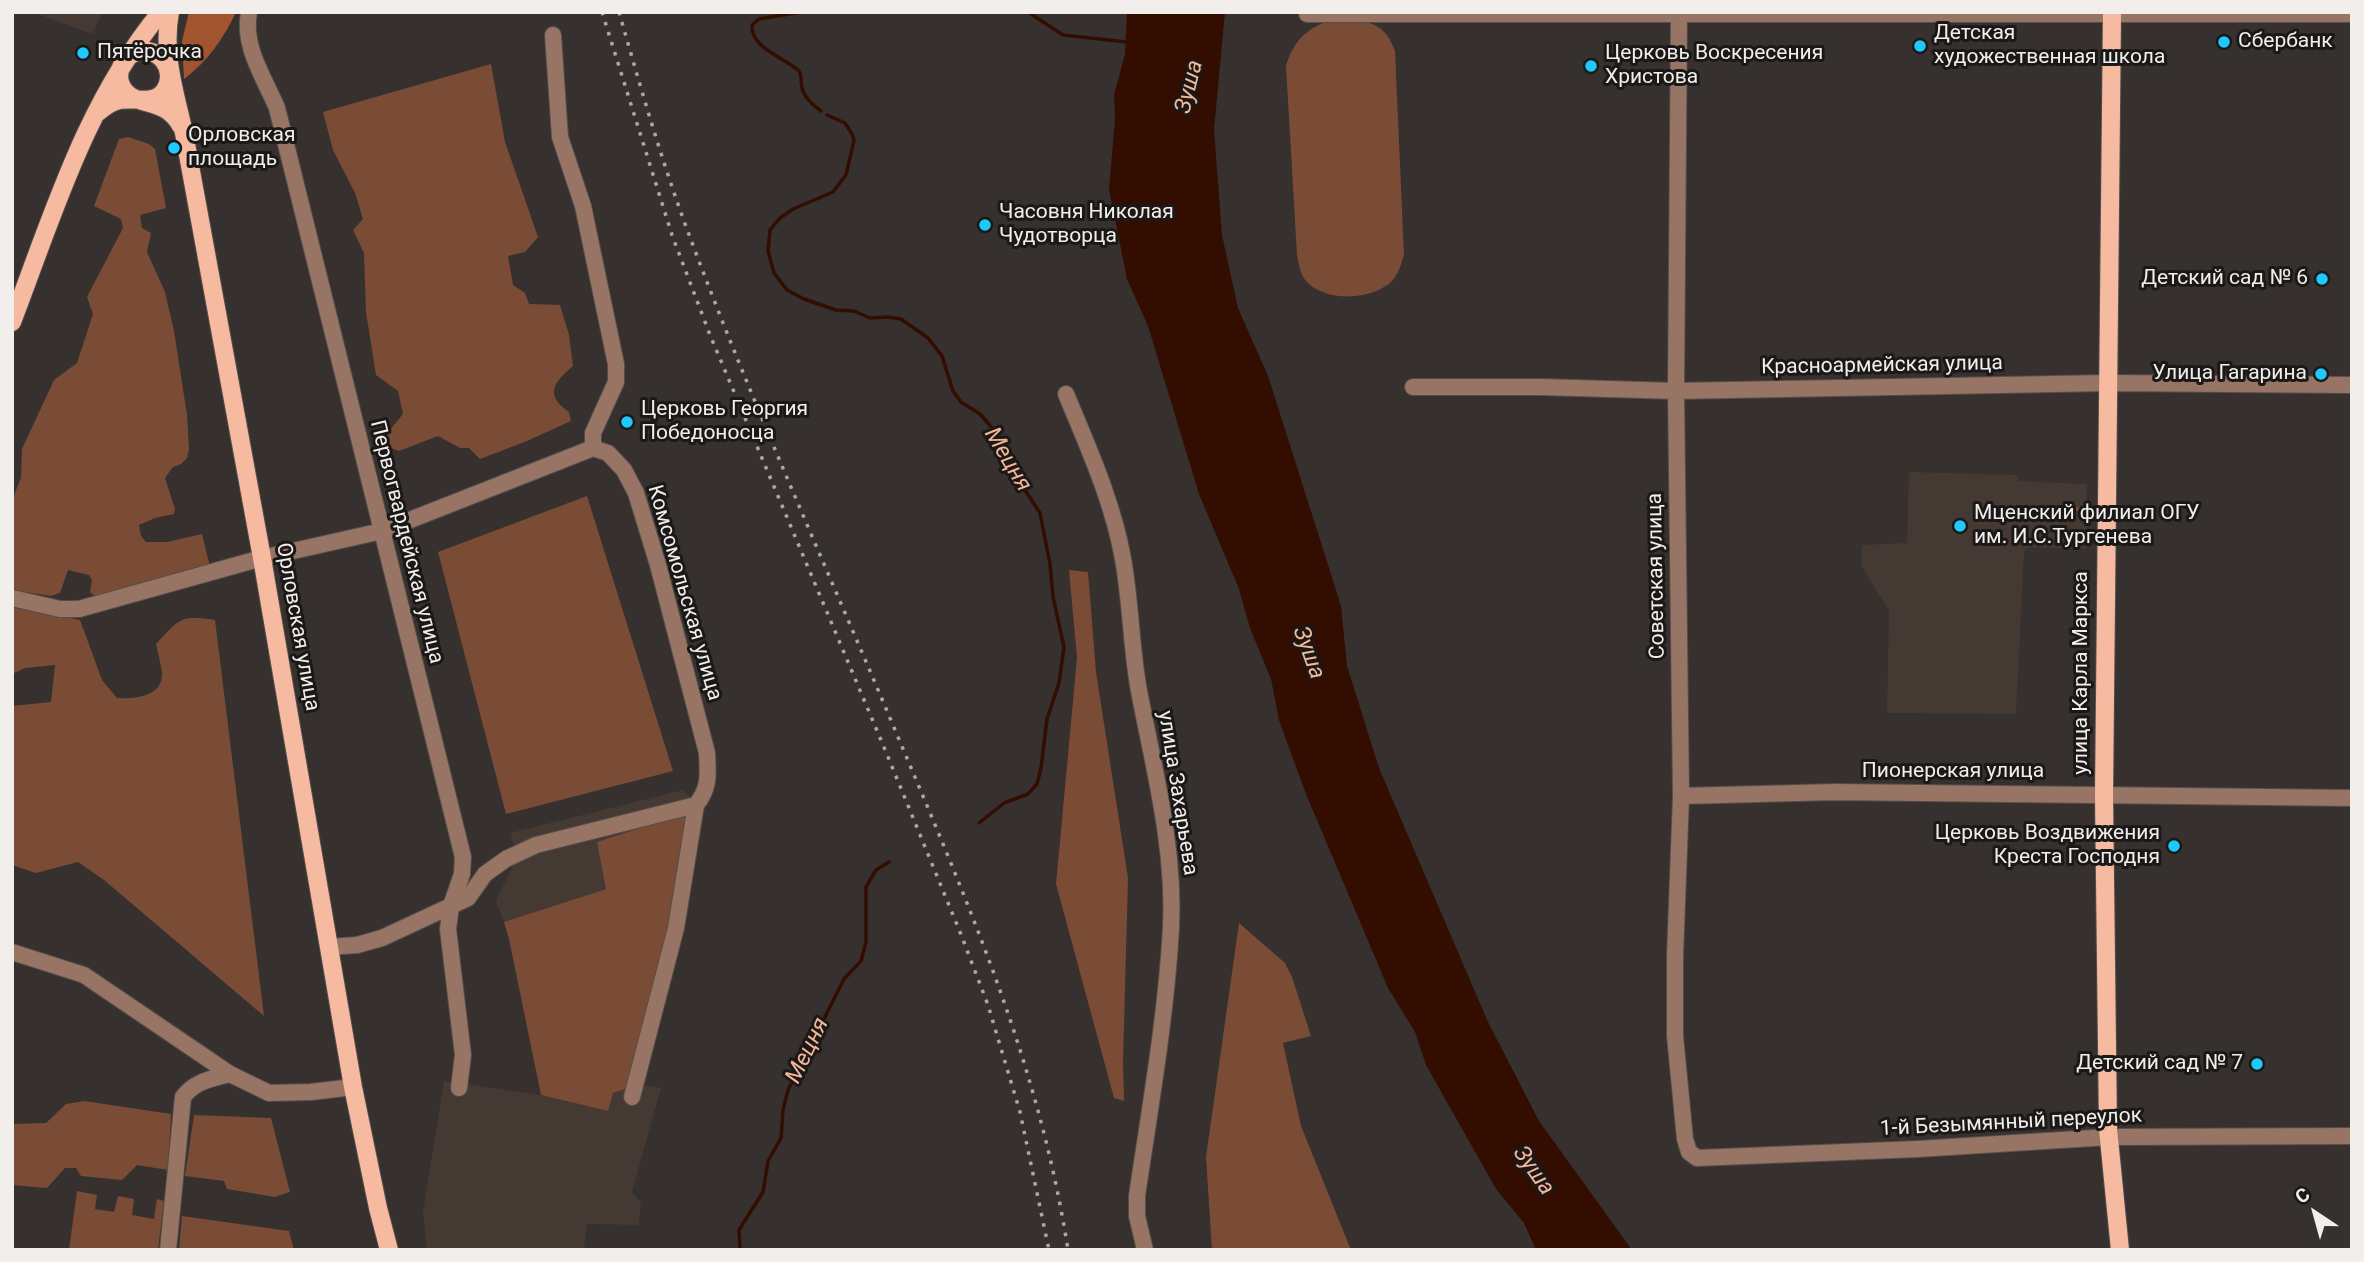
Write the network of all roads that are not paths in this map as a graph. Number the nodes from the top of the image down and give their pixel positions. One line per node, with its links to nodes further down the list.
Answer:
1 (160, 12): 9 (main road)
2 (170, 12): 10 (main road, Орловская улица)
3 (249, 12): 21 (street, Первогвардейская улица)
4 (1679, 13): 5 (street); 6 (street); 18 (street, Советская улица)
5 (2112, 13): 7 (street); 15 (main road, улица Карла Маркса)
6 (1307, 14)
7 (2352, 14)
8 (553, 35): 20 (street)
9 (123, 62): 10 (main road); 11 (main road); 13 (main road)
10 (170, 73): 11 (main road); 12 (main road, Орловская улица)
11 (136, 100): 12 (main road); 13 (main road)
12 (183, 129): 22 (main road, Орловская улица)
13 (86, 130): 14 (main road)
14 (12, 322)
15 (2108, 383): 16 (street, Красноармейская улица); 18 (street, Красноармейская улица); 24 (main road, улица Карла Маркса)
16 (2352, 385)
17 (1413, 387): 18 (street, Красноармейская улица)
18 (1676, 391): 25 (street, Советская улица)
19 (1066, 394): 40 (street, улица Захарьева)
20 (593, 448): 21 (street); 27 (street, Комсомольская улица)
21 (382, 531): 22 (street); 28 (street, Первогвардейская улица)
22 (262, 558): 23 (street); 29 (main road, Орловская улица)
23 (12, 598)
24 (2104, 795): 25 (street, Пионерская улица); 26 (street, Пионерская улица); 36 (main road, улица Карла Маркса)
25 (1681, 796): 37 (street, Советская улица)
26 (2352, 797)
27 (696, 805): 28 (street); 34 (street, Комсомольская улица)
28 (451, 906): 29 (street); 33 (street, Первогвардейская улица)
29 (329, 947): 32 (main road, Орловская улица)
30 (12, 952): 31 (street)
31 (230, 1074): 32 (street); 38 (street)
32 (353, 1087): 39 (main road, Орловская улица)
33 (459, 1088)
34 (632, 1097)
35 (2352, 1136): 36 (street, 1-й Безымянный переулок)
36 (2109, 1137): 37 (street, 1-й Безымянный переулок); 41 (main road, улица Карла Маркса)
37 (1685, 1139)
38 (168, 1250)
39 (390, 1250)
40 (1145, 1250)
41 (2120, 1250)

